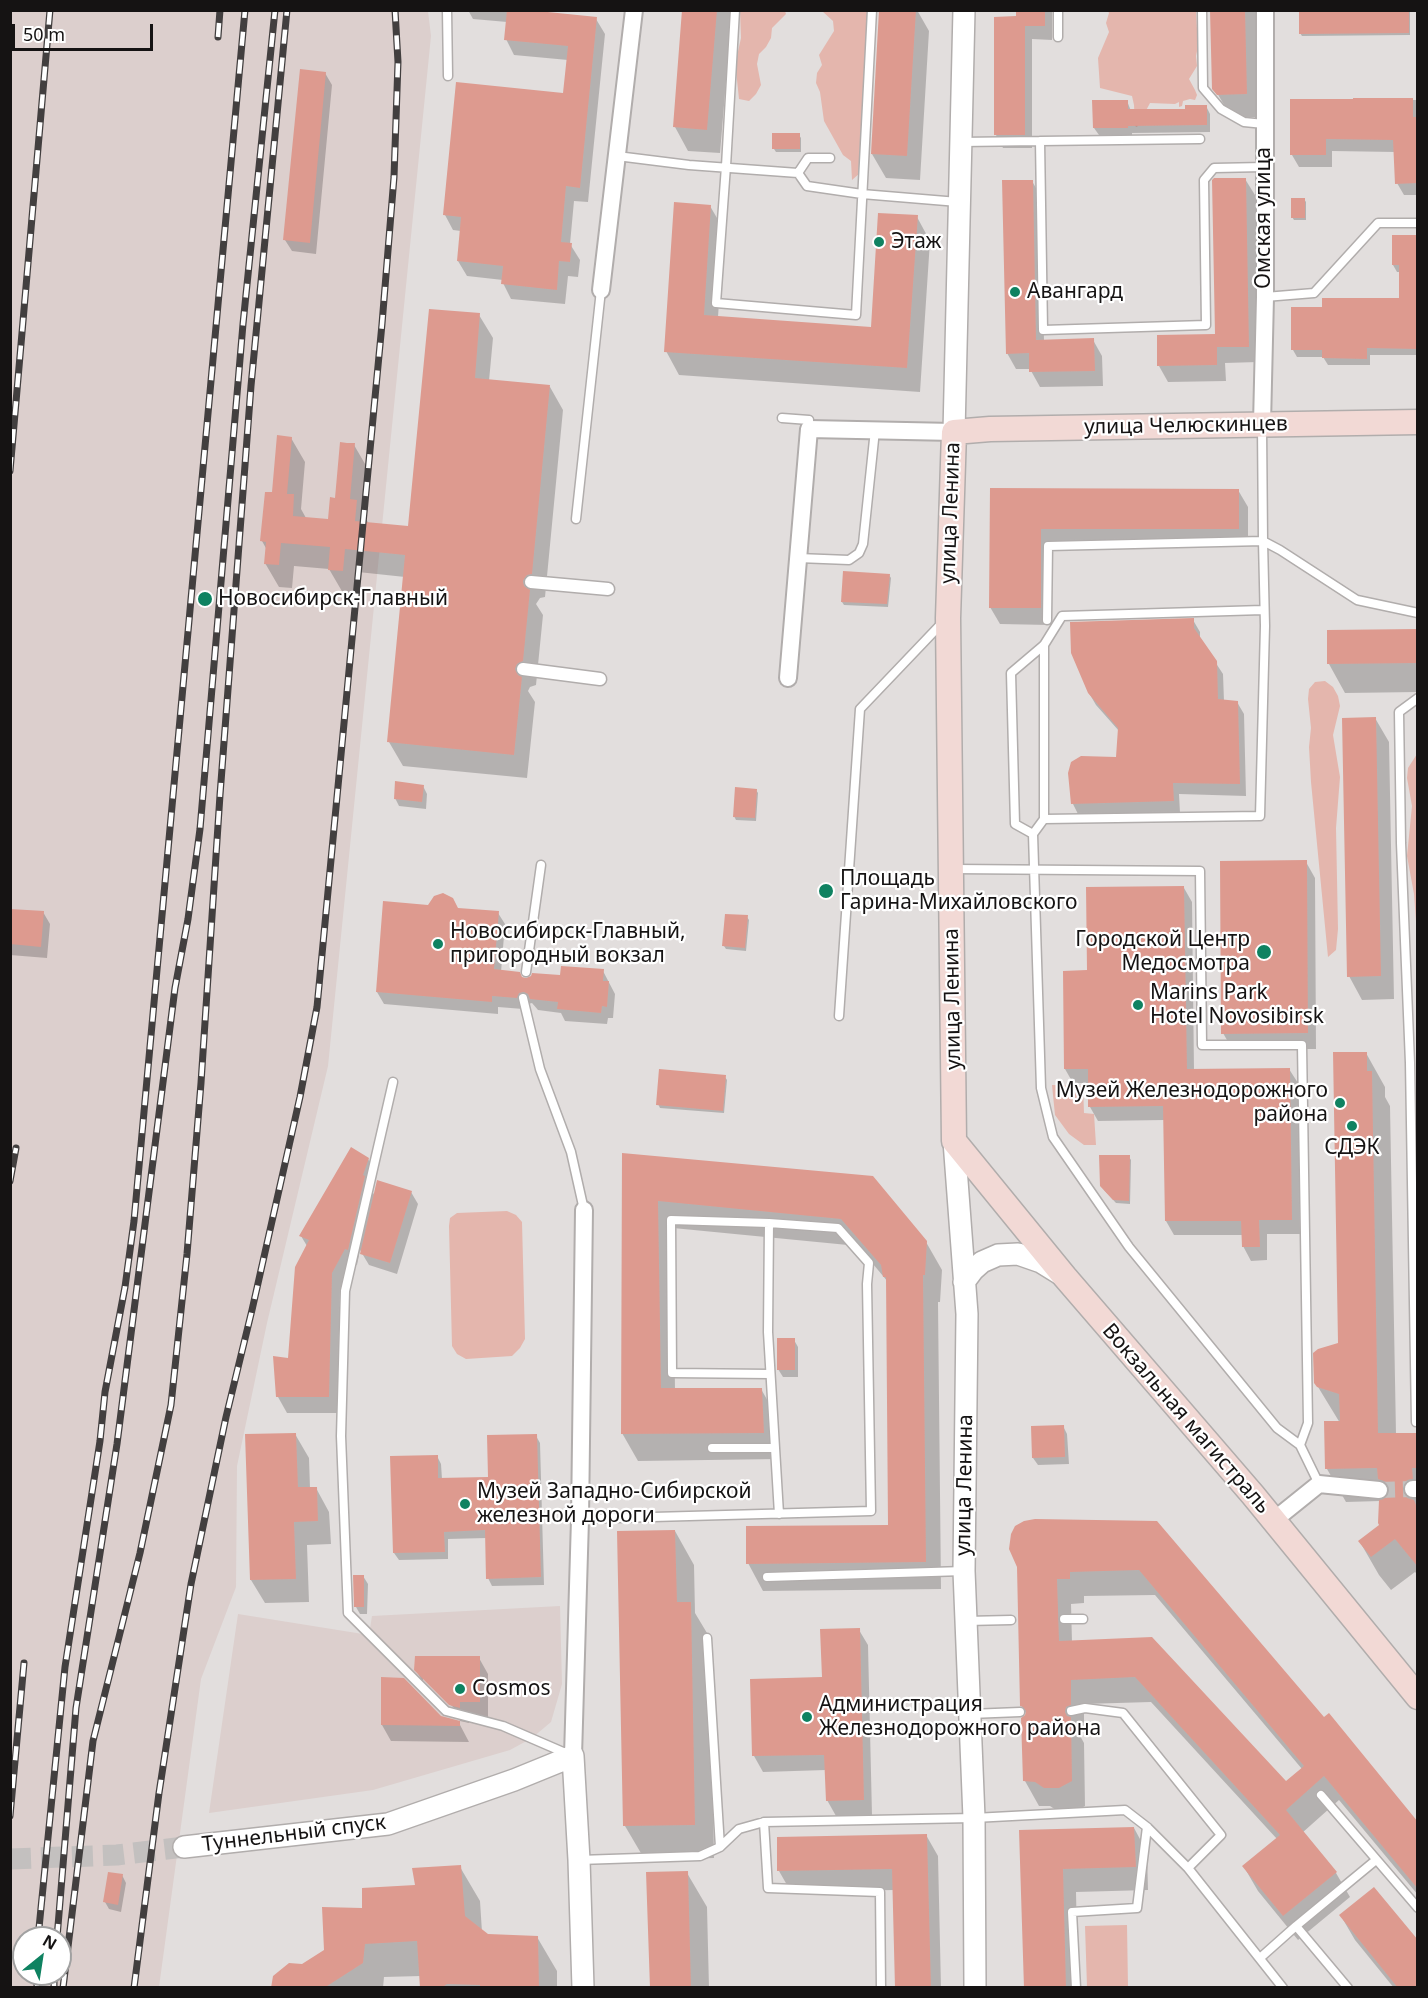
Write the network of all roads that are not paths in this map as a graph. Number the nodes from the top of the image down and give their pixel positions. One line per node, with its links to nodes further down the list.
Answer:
1 (447, 10): 10 (lane)
2 (634, 10): 15 (street)
3 (735, 10): 17 (lane)
4 (872, 10): 20 (lane)
5 (964, 10): 14 (street, улица Ленина)
6 (1058, 10): 9 (lane)
7 (1202, 10): 11 (lane)
8 (1265, 10): 11 (street, Омская улица)
9 (1059, 37)
10 (448, 76)
11 (1263, 124): 18 (street, Омская улица)
12 (1200, 139): 13 (lane)
13 (1040, 141): 14 (lane); 18 (lane)
14 (959, 142): 21 (street, улица Ленина)
15 (617, 156): 17 (lane); 23 (street)
16 (830, 158): 19 (lane)
17 (726, 166): 19 (lane); 20 (lane)
18 (1264, 167): 24 (street, Омская улица)
19 (798, 173): 20 (lane)
20 (862, 194): 21 (lane)
21 (959, 202): 30 (street, улица Ленина)
22 (1418, 222): 24 (lane)
23 (602, 290): 31 (lane)
24 (1265, 297): 27 (street, Омская улица)
25 (782, 418): 28 (lane)
26 (1418, 422): 27 (main road, улица Челюскинцев)
27 (1262, 424): 30 (main road, улица Челюскинцев); 32 (lane)
28 (809, 429): 29 (street); 33 (street)
29 (874, 430): 30 (street); 33 (lane)
30 (954, 432): 38 (main road, улица Ленина)
31 (576, 519)
32 (1263, 541): 36 (lane); 37 (lane); 39 (lane)
33 (798, 558): 42 (street)
34 (531, 582): 35 (street)
35 (608, 590)
36 (1263, 610): 40 (lane); 45 (lane)
37 (1418, 613)
38 (948, 618): 48 (main road, улица Ленина); 52 (lane)
39 (1047, 620)
40 (1044, 645): 45 (lane); 46 (lane)
41 (523, 669): 43 (street)
42 (788, 678)
43 (600, 679)
44 (1418, 698): 53 (lane)
45 (1044, 819): 46 (lane)
46 (1033, 834): 49 (lane)
47 (541, 865): 50 (lane)
48 (950, 869): 49 (lane); 55 (main road, улица Ленина)
49 (1034, 869): 63 (lane); 63 (lane)
50 (526, 972)
51 (523, 998): 56 (lane)
52 (839, 1016)
53 (1414, 1063): 58 (lane)
54 (393, 1082): 82 (lane)
55 (954, 1142): 59 (main road, Вокзальная магистраль); 60 (street, улица Ленина)
56 (584, 1210): 69 (street)
57 (769, 1223): 61 (lane); 61 (lane); 68 (lane)
58 (1415, 1260): 62 (lane)
59 (1065, 1277): 60 (street); 70 (main road, Вокзальная магистраль)
60 (964, 1282): 71 (street, улица Ленина)
61 (770, 1374): 65 (lane)
62 (1418, 1422)
63 (1300, 1445): 66 (lane)
64 (712, 1448): 65 (lane)
65 (775, 1448): 68 (lane)
66 (1319, 1484): 67 (street); 70 (street)
67 (1379, 1490)
68 (779, 1514): 69 (lane)
69 (580, 1519): 82 (street)
70 (1273, 1521): 78 (main road, Вокзальная магистраль)
71 (964, 1571): 72 (lane); 76 (street, улица Ленина)
72 (767, 1577)
73 (1083, 1618): 74 (lane)
74 (1064, 1619)
75 (1011, 1620): 76 (lane)
76 (966, 1621): 81 (street, улица Ленина)
77 (707, 1638): 88 (lane)
78 (1418, 1697)
79 (1020, 1712): 81 (lane)
80 (1071, 1712): 91 (lane)
81 (970, 1714): 84 (street, улица Ленина)
82 (573, 1756): 87 (street, Туннельный спуск); 89 (street)
83 (1322, 1795): 90 (lane)
84 (974, 1818): 85 (lane); 86 (lane); 97 (street, улица Ленина)
85 (764, 1822): 88 (lane); 96 (lane)
86 (1147, 1827): 91 (lane); 98 (lane)
87 (184, 1847)
88 (720, 1848): 89 (lane)
89 (579, 1860): 95 (street)
90 (1376, 1860): 92 (lane); 93 (lane)
91 (1188, 1868): 94 (lane)
92 (1418, 1908)
93 (1296, 1926): 94 (lane); 100 (lane)
94 (1260, 1958): 99 (lane)
95 (583, 1988)
96 (881, 1988)
97 (975, 1988)
98 (1076, 1988)
99 (1283, 1988)
100 (1348, 1988)

